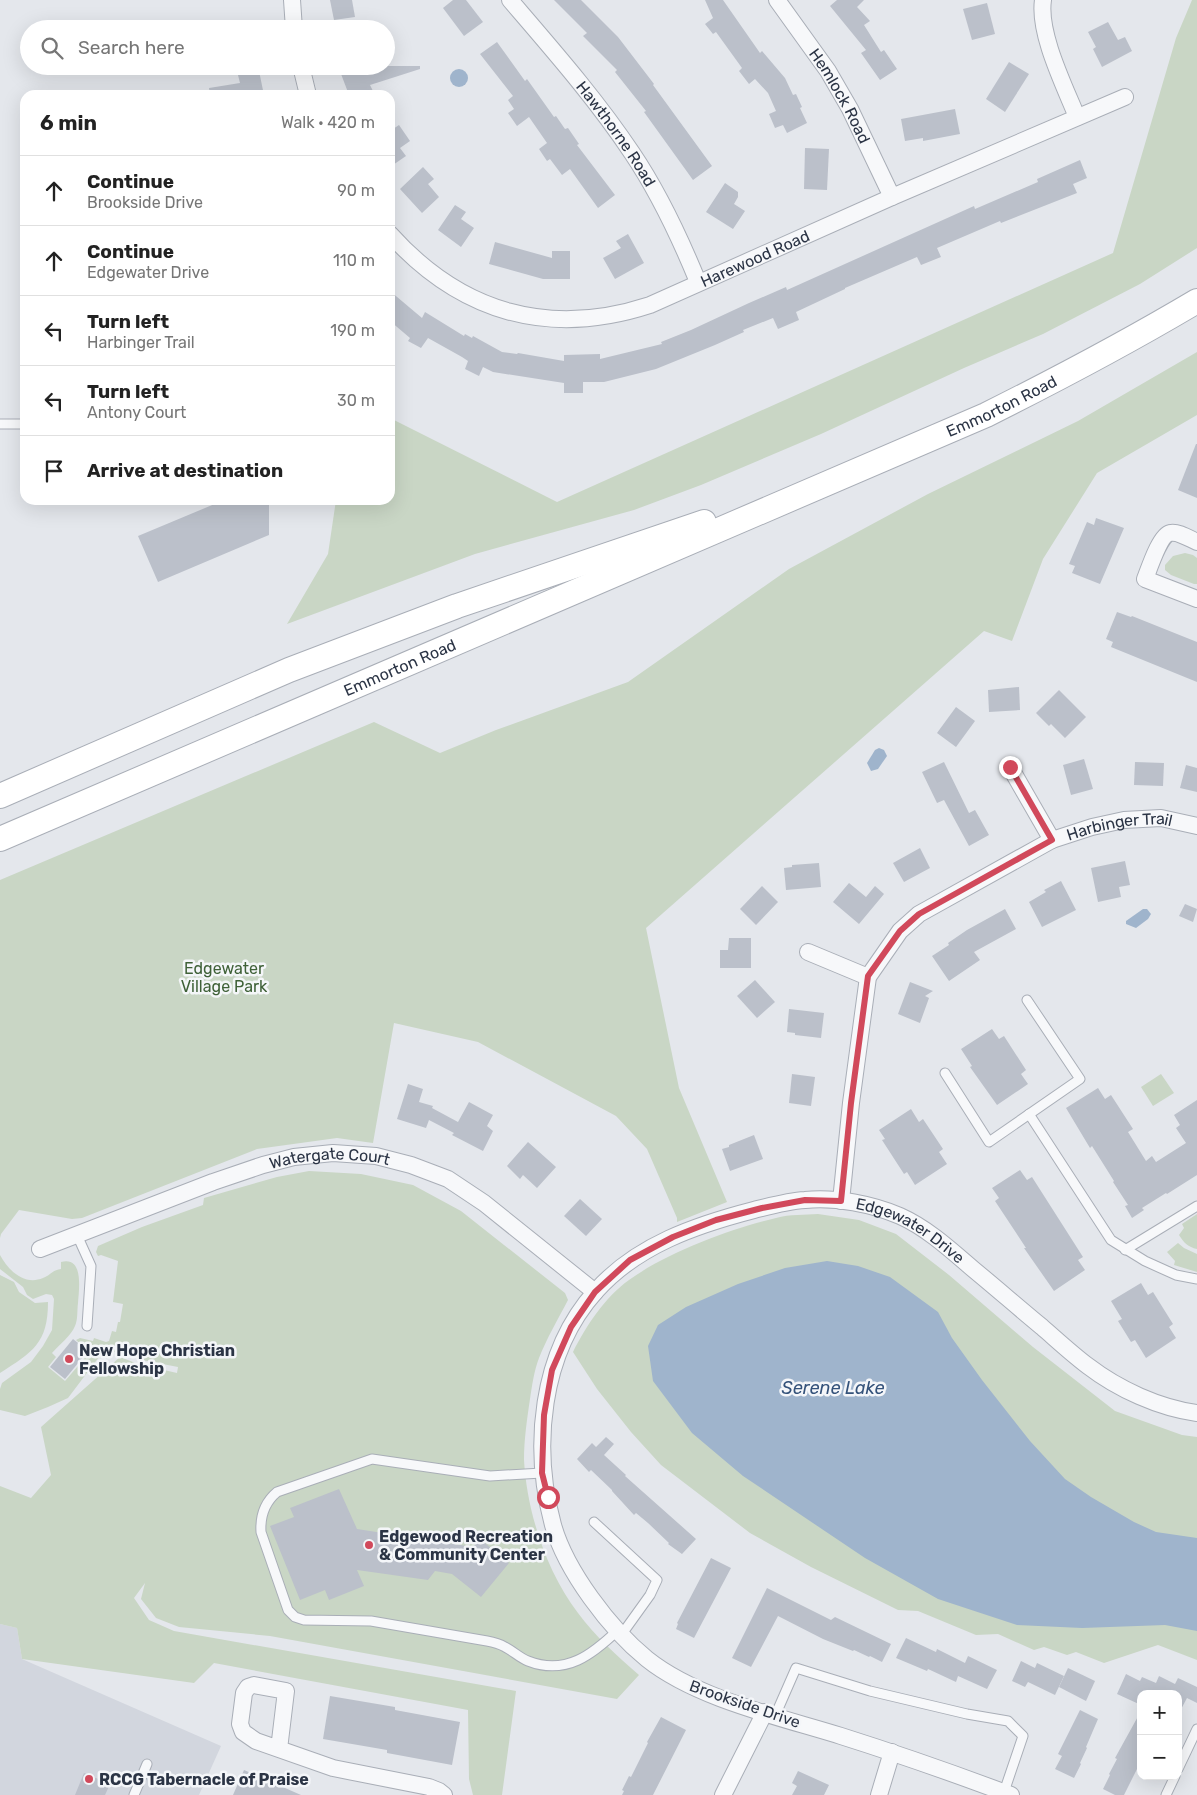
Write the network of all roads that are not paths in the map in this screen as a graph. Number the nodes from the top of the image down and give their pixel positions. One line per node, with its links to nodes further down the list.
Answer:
1 (292, 0): 5 (street)
2 (510, 0): 12 (street, Hawthorne Road)
3 (777, 0): 10 (street, Hemlock Road)
4 (1043, 0): 9 (street)
5 (293, 20)
6 (303, 75): 7 (street)
7 (307, 90)
8 (1126, 97): 9 (street, Harewood Road)
9 (1077, 117): 10 (street, Harewood Road)
10 (892, 197): 12 (street, Harewood Road)
11 (395, 239): 12 (street, Harewood Road)
12 (698, 282)
13 (1197, 301): 16 (main road, Emmorton Road)
14 (0, 424): 15 (lane)
15 (20, 424)
16 (799, 496): 20 (main road, Emmorton Road); 22 (main road, Emmorton Road)
17 (1197, 542): 18 (street)
18 (1197, 599)
19 (1010, 767): 23 (street)
20 (0, 796)
21 (1197, 826): 23 (street, Harbinger Trail)
22 (0, 839)
23 (1052, 840): 25 (street, Harbinger Trail)
24 (808, 952): 25 (street)
25 (868, 976): 29 (street, Harbinger Trail)
26 (1027, 1000): 28 (lane)
27 (945, 1073): 28 (lane)
28 (1029, 1114): 33 (lane)
29 (841, 1201): 35 (street, Edgewater Drive); 37 (street, Edgewater Drive)
30 (1197, 1206): 33 (lane)
31 (77, 1235): 32 (street, Watergate Court); 35 (street, Watergate Court); 36 (lane)
32 (40, 1249)
33 (1125, 1250): 34 (lane)
34 (1197, 1279)
35 (595, 1292): 38 (street, Brookside Drive)
36 (87, 1326)
37 (1197, 1413)
38 (542, 1473): 40 (street, Brookside Drive); 40 (lane)
39 (594, 1522): 40 (lane)
40 (620, 1632): 41 (street, Brookside Drive)
41 (770, 1714): 44 (street, Brookside Drive); 48 (lane); 51 (street)
42 (1197, 1729): 45 (lane)
43 (279, 1749): 50 (street)
44 (892, 1752): 48 (street, Brookside Drive); 52 (street)
45 (1182, 1761)
46 (147, 1764): 49 (lane)
47 (1173, 1780): 53 (lane)
48 (1001, 1793)
49 (134, 1795)
50 (444, 1795)
51 (722, 1795)
52 (879, 1795)
53 (1166, 1795)

